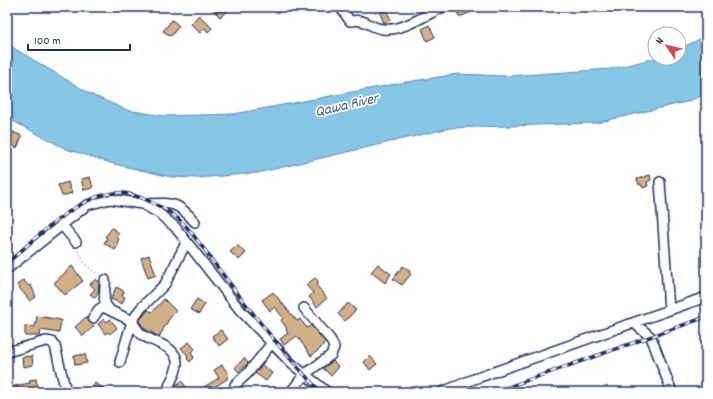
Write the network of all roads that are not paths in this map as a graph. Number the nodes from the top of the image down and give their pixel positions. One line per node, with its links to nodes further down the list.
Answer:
1 (340, 7): 2 (street)
2 (441, 8)
3 (660, 182): 14 (street)
4 (142, 204): 5 (street); 6 (street); 8 (street)
5 (195, 222)
6 (61, 224): 7 (street); 9 (street)
7 (76, 242)
8 (186, 243): 16 (street); 18 (street)
9 (7, 269)
10 (105, 280): 13 (street)
11 (706, 297): 14 (street)
12 (304, 308): 21 (street)
13 (108, 309): 15 (street); 16 (street)
14 (669, 310): 17 (street)
15 (93, 318)
16 (132, 321): 20 (street); 24 (street)
17 (634, 323): 27 (street); 28 (street)
18 (271, 344): 21 (street); 22 (street)
19 (7, 352): 23 (street)
20 (120, 362)
21 (304, 375): 25 (street); 26 (street)
22 (235, 386)
23 (65, 391)
24 (168, 392)
25 (291, 392)
26 (327, 392)
27 (442, 392)
28 (672, 392)

